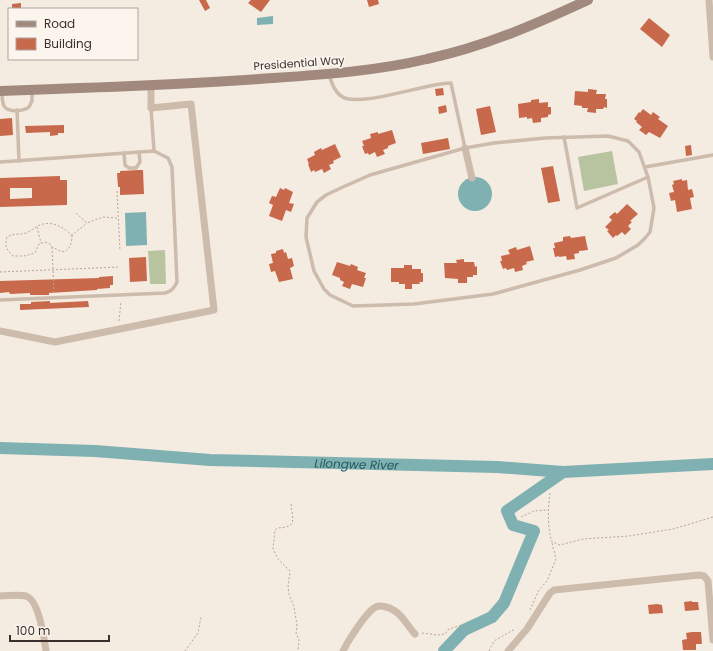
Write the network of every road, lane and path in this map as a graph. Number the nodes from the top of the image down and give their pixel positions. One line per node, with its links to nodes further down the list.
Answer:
1 (588, 0): 4 (main road, Presidential Way)
2 (709, 0): 3 (street)
3 (713, 57)
4 (329, 74): 5 (main road, Presidential Way); 11 (lane)
5 (151, 85): 6 (main road, Presidential Way); 8 (street)
6 (32, 90): 7 (main road, Presidential Way); 9 (lane)
7 (1, 91): 9 (lane)
8 (152, 108): 13 (lane); 37 (street)
9 (18, 110): 16 (lane)
10 (564, 137): 11 (lane); 18 (lane); 19 (lane)
11 (465, 148): 19 (lane); 20 (street)
12 (139, 152): 13 (lane); 14 (lane); 14 (lane)
13 (154, 152): 33 (lane)
14 (124, 154): 16 (lane)
15 (713, 155): 18 (lane)
16 (19, 161): 17 (lane)
17 (0, 162)
18 (645, 167): 19 (lane)
19 (648, 177)
20 (472, 178)
21 (117, 191): 23 (path)
22 (76, 213): 24 (path)
23 (118, 218): 24 (path); 29 (path)
24 (87, 223): 26 (path)
25 (37, 226): 26 (path); 27 (path); 27 (path)
26 (72, 235): 28 (path)
27 (41, 243): 28 (path)
28 (52, 247): 31 (path)
29 (120, 251)
30 (119, 267): 31 (path)
31 (53, 270): 32 (path); 34 (path)
32 (0, 272)
33 (122, 294): 34 (lane); 36 (path)
34 (54, 298): 35 (lane)
35 (0, 300)
36 (119, 323)
37 (0, 331)
38 (550, 493): 40 (path)
39 (291, 504): 53 (path)
40 (548, 510): 42 (path); 43 (path)
41 (713, 516): 43 (path)
42 (521, 517)
43 (552, 542): 45 (path)
44 (0, 596): 51 (street)
45 (529, 612)
46 (201, 616): 52 (path)
47 (462, 625): 49 (path)
48 (517, 632): 55 (path)
49 (415, 634): 54 (street)
50 (713, 640): 56 (street)
51 (46, 651)
52 (185, 651)
53 (298, 651)
54 (343, 651)
55 (489, 651)
56 (508, 651)

